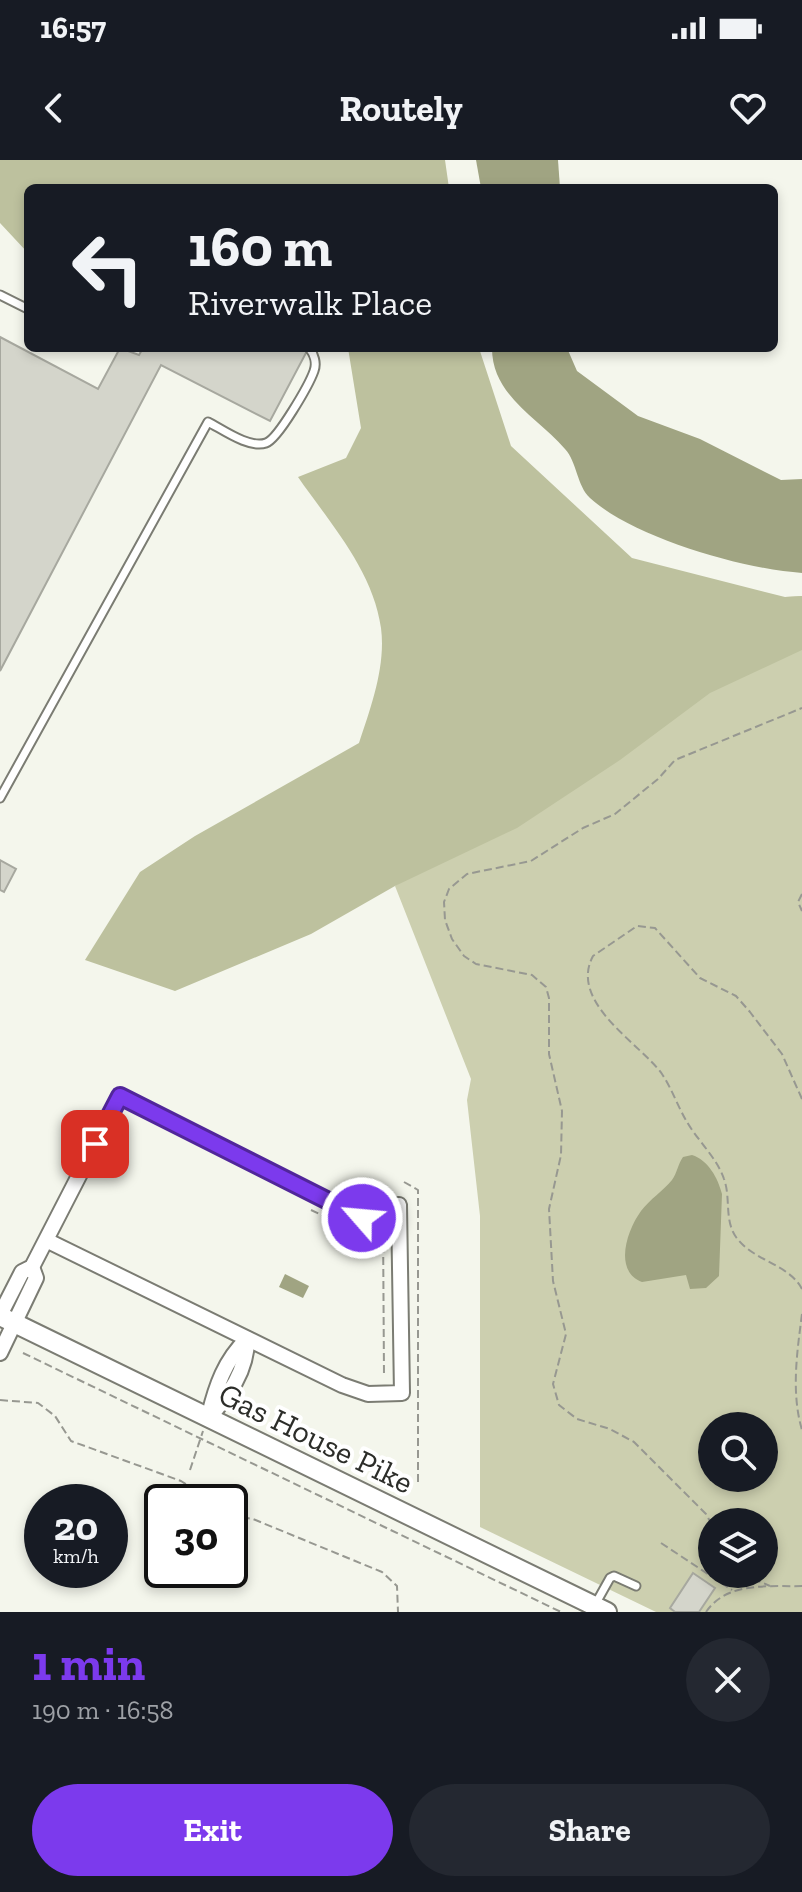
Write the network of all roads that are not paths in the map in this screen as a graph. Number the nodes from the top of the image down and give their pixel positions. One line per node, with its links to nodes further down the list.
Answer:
1 (0, 295): 2 (lane)
2 (24, 307)
3 (312, 352): 4 (lane)
4 (0, 798)
5 (46, 1240): 6 (street); 7 (street); 7 (street)
6 (5, 1318): 8 (street); 9 (main road, Gas House Pike)
7 (247, 1339): 9 (street)
8 (0, 1353)
9 (208, 1419): 11 (main road, Gas House Pike)
10 (636, 1586): 11 (lane)
11 (598, 1610)

